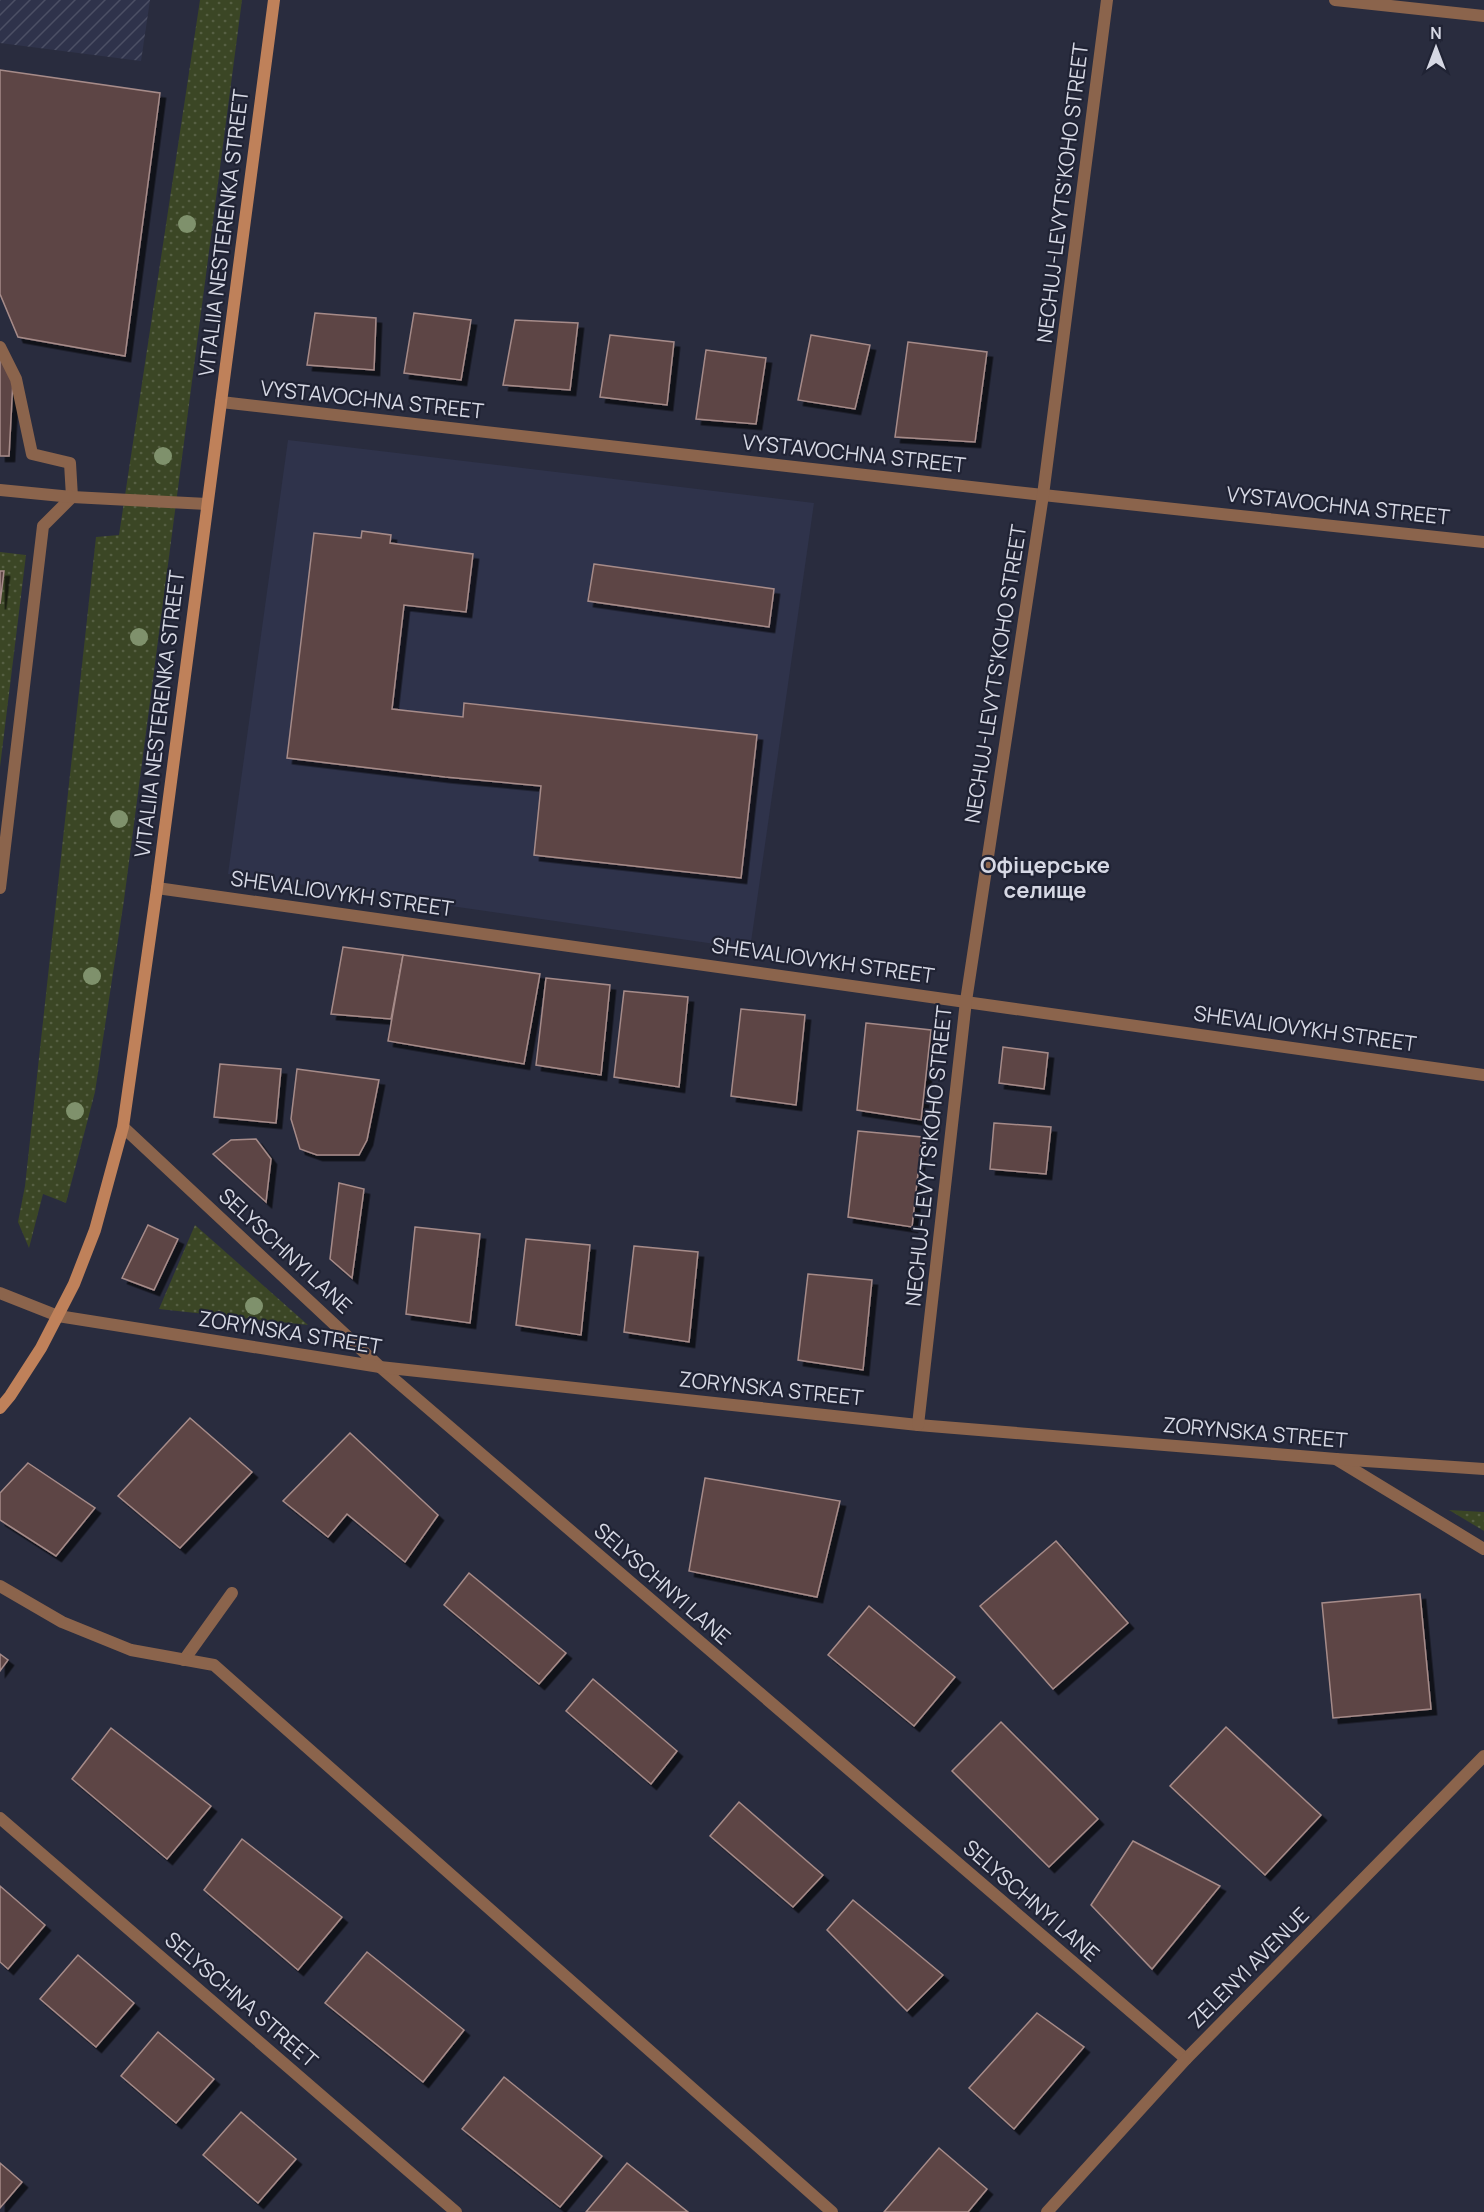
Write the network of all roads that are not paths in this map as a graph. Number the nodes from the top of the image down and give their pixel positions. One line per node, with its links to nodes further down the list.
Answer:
1 (274, 0): 6 (main road, VITALIIA NESTERENKA STREET)
2 (1107, 0): 8 (street, NECHUJ-LEVYTS'KOHO STREET)
3 (1335, 0): 4 (street)
4 (1484, 16)
5 (0, 347): 9 (street)
6 (221, 402): 8 (street, VYSTAVOCHNA STREET); 10 (main road, VITALIIA NESTERENKA STREET)
7 (0, 490): 9 (street)
8 (1043, 495): 11 (street, VYSTAVOCHNA STREET); 14 (street, NECHUJ-LEVYTS'KOHO STREET)
9 (72, 497): 10 (street); 12 (street)
10 (207, 504): 13 (main road, VITALIIA NESTERENKA STREET)
11 (1484, 542)
12 (0, 888)
13 (157, 888): 14 (street, SHEVALIOVYKH STREET); 16 (main road, VITALIIA NESTERENKA STREET)
14 (966, 1001): 15 (street, SHEVALIOVYKH STREET); 21 (street, NECHUJ-LEVYTS'KOHO STREET)
15 (1484, 1075)
16 (123, 1127): 18 (main road, VITALIIA NESTERENKA STREET); 19 (street, SELYSCHNYI LANE)
17 (0, 1293): 18 (street, ZORYNSKA STREET)
18 (58, 1316): 19 (street, ZORYNSKA STREET); 20 (main road, VITALIIA NESTERENKA STREET)
19 (380, 1367): 21 (street, ZORYNSKA STREET); 30 (street, SELYSCHNYI LANE)
20 (0, 1408)
21 (918, 1425): 22 (street, ZORYNSKA STREET)
22 (1336, 1459): 23 (street, ZORYNSKA STREET); 24 (street)
23 (1484, 1469)
24 (1484, 1549)
25 (0, 1586): 27 (street)
26 (232, 1593): 27 (street)
27 (184, 1660): 32 (street)
28 (1484, 1756): 30 (street, ZELENYI AVENUE)
29 (0, 1818): 31 (street, SELYSCHNA STREET)
30 (1186, 2059): 33 (street, ZELENYI AVENUE)
31 (456, 2212)
32 (832, 2212)
33 (1047, 2212)

